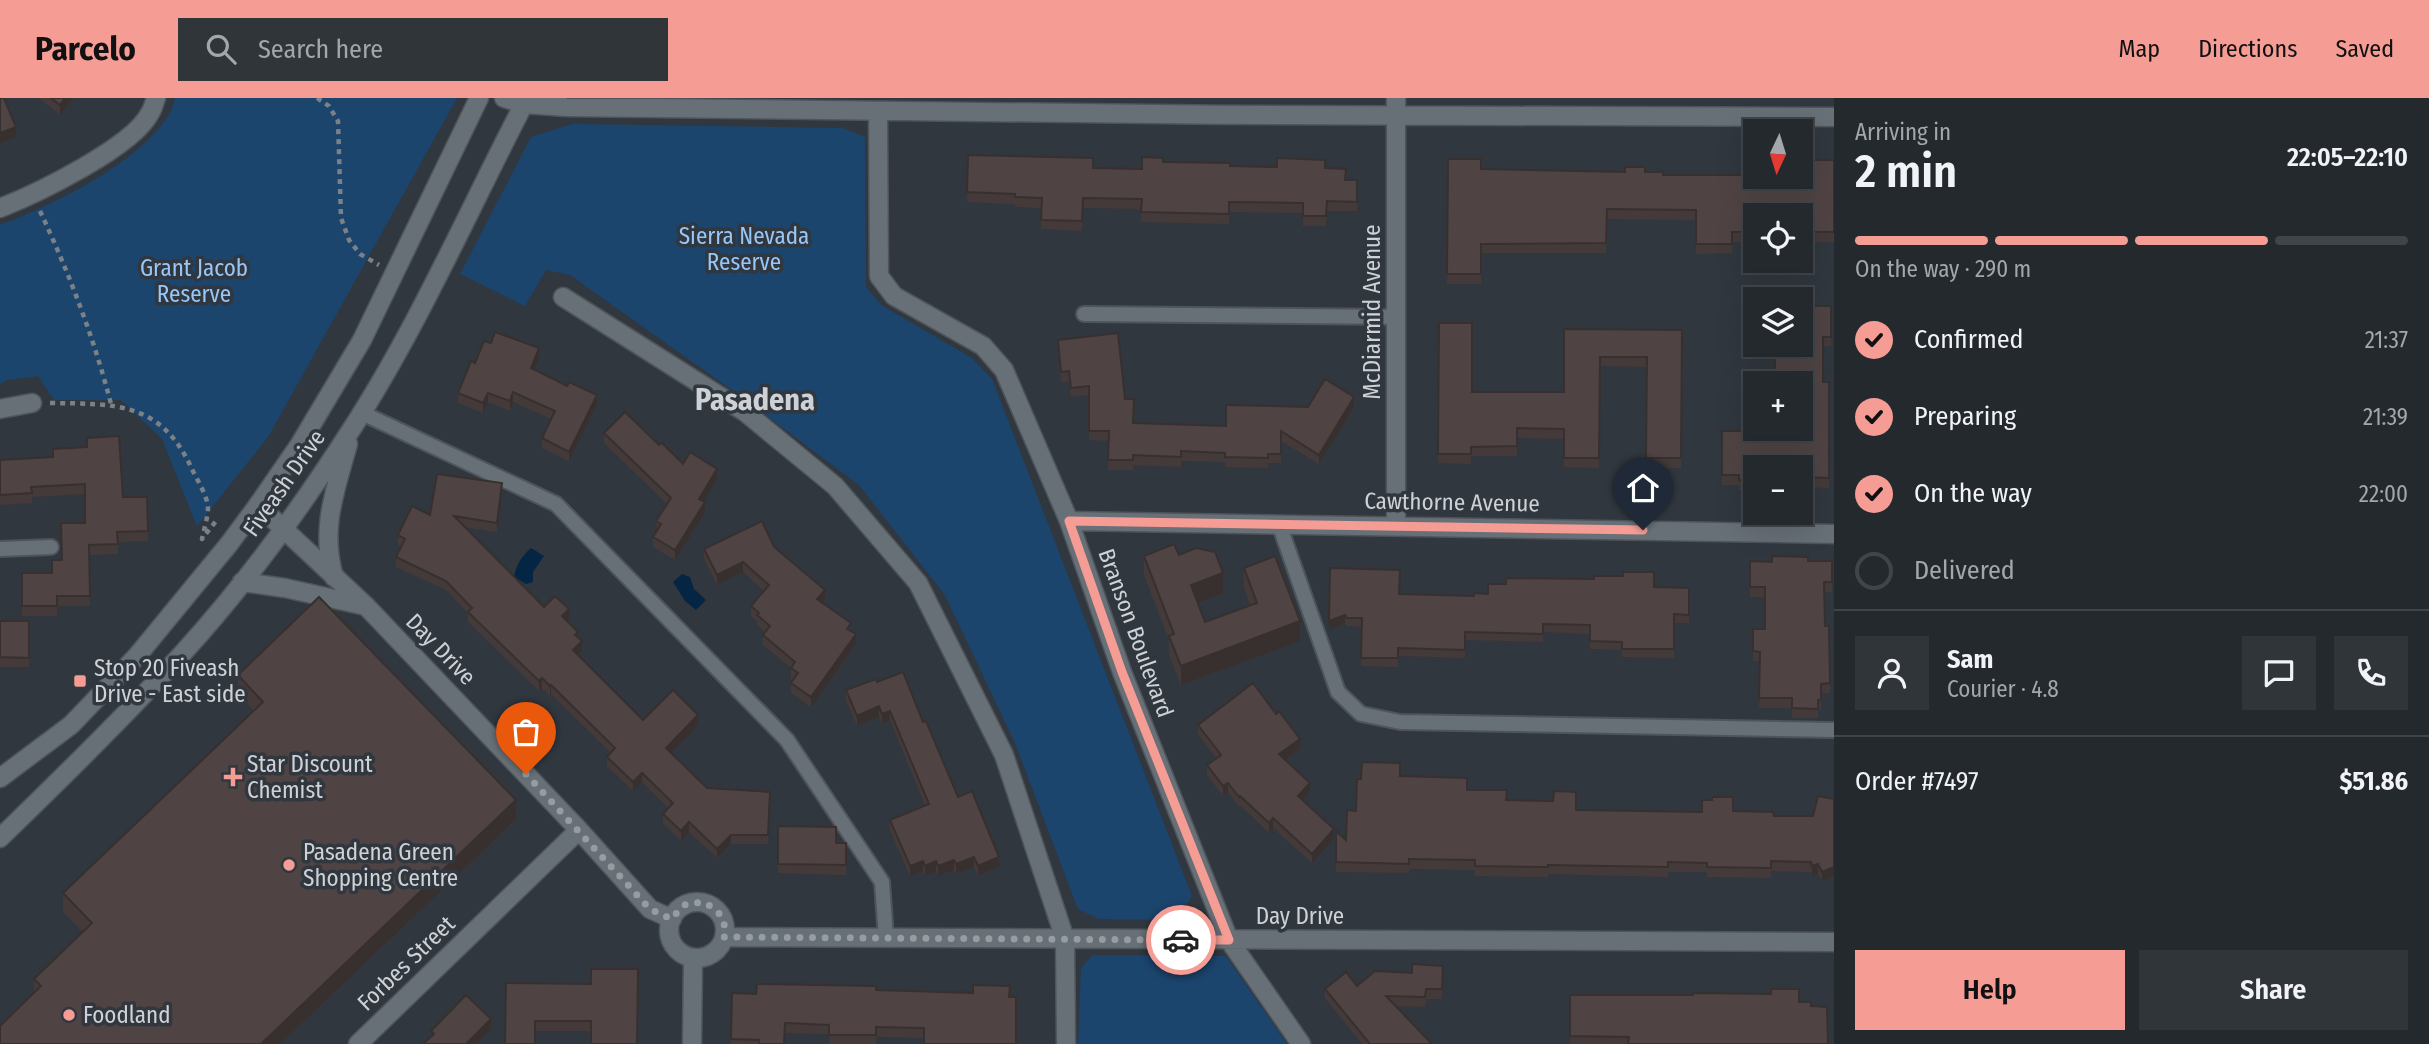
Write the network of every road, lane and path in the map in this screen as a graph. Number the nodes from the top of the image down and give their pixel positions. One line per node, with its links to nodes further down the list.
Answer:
1 (156, 98): 10 (street)
2 (317, 98): 12 (path)
3 (479, 98): 12 (street, Fiveash Drive)
4 (504, 98): 6 (street)
5 (1396, 98): 8 (street, McDiarmid Avenue)
6 (525, 101): 7 (street); 19 (street, Fiveash Drive)
7 (878, 112): 8 (street); 23 (street, Branson Boulevard)
8 (1396, 117): 9 (street); 15 (street, McDiarmid Avenue)
9 (1834, 117)
10 (32, 194): 11 (street); 17 (path)
11 (0, 208)
12 (395, 272): 21 (street, Fiveash Drive)
13 (564, 297): 40 (street)
14 (1084, 314): 15 (lane)
15 (1396, 317): 25 (street, McDiarmid Avenue)
16 (32, 403): 17 (path); 18 (street)
17 (111, 404): 22 (path)
18 (0, 409)
19 (362, 413): 20 (street, Fiveash Drive); 39 (lane)
20 (351, 430): 26 (street, Fiveash Drive); 30 (street)
21 (258, 505): 26 (street, Day Drive); 34 (street, Fiveash Drive)
22 (216, 521)
23 (1069, 521): 24 (street, Cawthorne Avenue); 41 (street, Branson Boulevard)
24 (1279, 524): 25 (street, Cawthorne Avenue); 33 (lane)
25 (1396, 526): 27 (street, Cawthorne Avenue)
26 (284, 529): 30 (street, Day Drive); 31 (street, Fiveash Drive)
27 (1834, 534)
28 (51, 547): 29 (lane)
29 (0, 549)
30 (334, 577): 32 (street, Day Drive)
31 (242, 582): 32 (street); 36 (street, Fiveash Drive)
32 (366, 606): 35 (street, Day Drive)
33 (1834, 730)
34 (0, 778)
35 (579, 830): 37 (street, Day Drive); 44 (street, Forbes Street)
36 (0, 838)
37 (671, 919): 38 (street); 43 (street)
38 (724, 937): 39 (street, Day Drive); 43 (street)
39 (886, 938): 40 (street, Day Drive)
40 (1065, 939): 41 (street, Day Drive); 46 (street)
41 (1229, 940): 42 (street, Day Drive); 47 (street, Branson Boulevard)
42 (1834, 942)
43 (693, 958): 45 (street)
44 (358, 1044)
45 (692, 1044)
46 (1066, 1044)
47 (1301, 1044)

